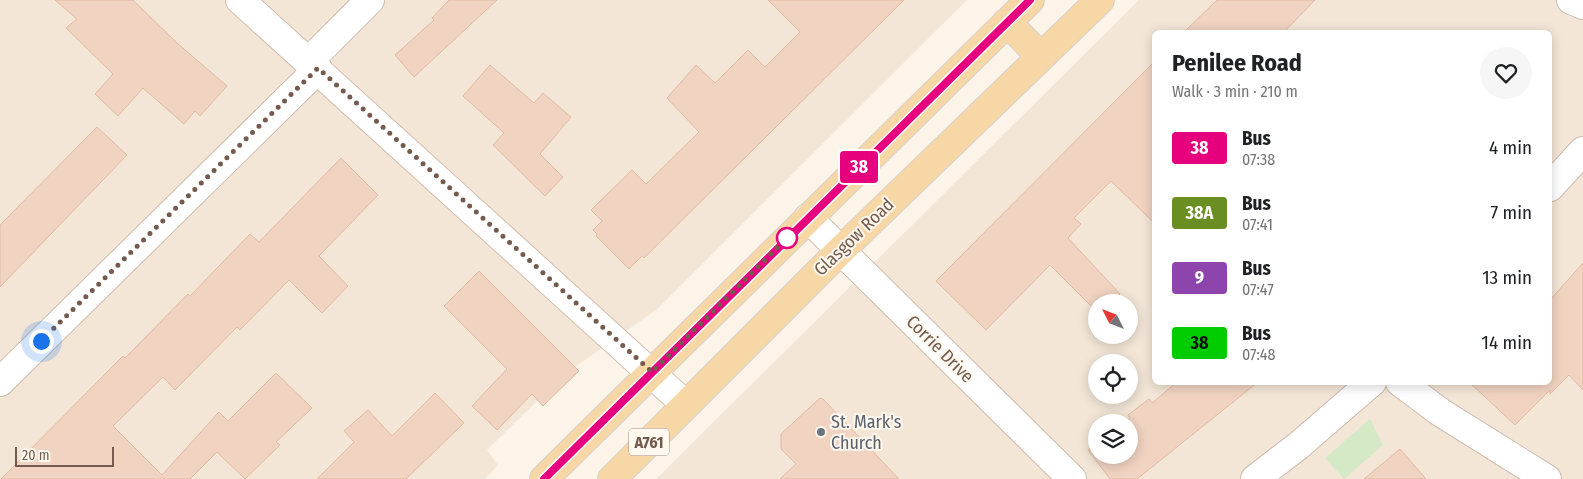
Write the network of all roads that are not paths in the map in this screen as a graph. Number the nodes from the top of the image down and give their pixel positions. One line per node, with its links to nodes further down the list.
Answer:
1 (240, 0): 9 (street)
2 (370, 0): 9 (street)
3 (1030, 0): 7 (main road, A761)
4 (1100, 0): 8 (main road, Glasgow Road / A761)
5 (1571, 0): 6 (street)
6 (1583, 5)
7 (1007, 22): 8 (main road); 12 (main road, A761)
8 (1042, 57): 13 (main road, Glasgow Road / A761)
9 (313, 65): 14 (street); 15 (street)
10 (1583, 151): 11 (street)
11 (1552, 185)
12 (808, 218): 13 (street, Corrie Drive); 14 (main road, A761)
13 (840, 251): 18 (main road, Glasgow Road / A761); 21 (street, Corrie Drive)
14 (652, 372): 18 (street); 19 (main road, A761)
15 (0, 382)
16 (1369, 385): 22 (street)
17 (1404, 385): 23 (street)
18 (686, 405): 20 (main road, Glasgow Road / A761)
19 (544, 479)
20 (612, 479)
21 (1072, 479)
22 (1255, 479)
23 (1547, 479)

